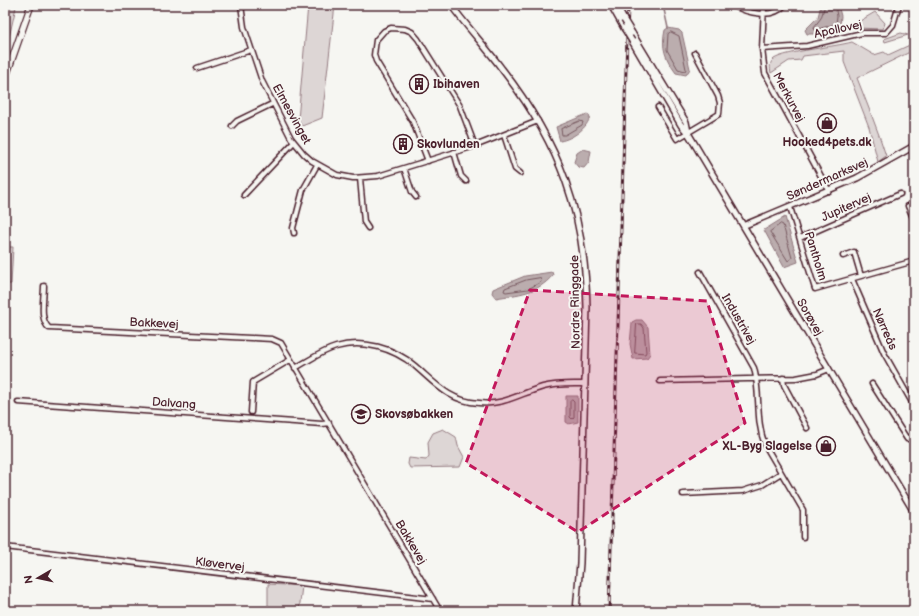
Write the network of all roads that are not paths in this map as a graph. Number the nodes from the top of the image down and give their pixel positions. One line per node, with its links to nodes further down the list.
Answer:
1 (31, 5): 15 (main road)
2 (241, 5): 12 (street, Elmesvinget)
3 (451, 5): 18 (street, Nordre Ringgade)
4 (611, 5): 20 (street, Sorøvej, bridge)
5 (616, 5): 20 (street, Sorøvej, bridge)
6 (732, 5): 10 (street)
7 (764, 5): 10 (street, Merkurvej)
8 (785, 5): 10 (street)
9 (899, 5): 11 (street, Apollovej)
10 (764, 13): 11 (street, Merkurvej)
11 (762, 49): 32 (street, Merkurvej)
12 (251, 50): 14 (street); 16 (street, Elmesvinget)
13 (695, 53): 20 (street)
14 (197, 68)
15 (5, 79)
16 (272, 104): 19 (street); 22 (street, Elmesvinget)
17 (658, 107): 20 (street)
18 (538, 121): 21 (street, Elmesvinget); 55 (street, Nordre Ringgade)
19 (232, 126)
20 (688, 133): 39 (street, Sorøvej)
21 (504, 135): 23 (street, Elmesvinget); 29 (street)
22 (294, 142): 27 (street, Elmesvinget); 34 (street)
23 (475, 146): 25 (street, Elmesvinget); 26 (street)
24 (914, 146): 32 (street, Søndermarksvej)
25 (454, 152): 26 (street, Elmesvinget); 31 (street)
26 (428, 160): 28 (street, Elmesvinget)
27 (317, 165): 30 (street, Elmesvinget); 41 (street)
28 (404, 168): 30 (street, Elmesvinget); 35 (street)
29 (520, 172)
30 (360, 178): 40 (street)
31 (466, 181)
32 (829, 191): 37 (street, Søndermarksvej)
33 (900, 194): 42 (street, Jupitervej)
34 (244, 195)
35 (416, 197)
36 (908, 206): 38 (street)
37 (790, 207): 39 (street, Søndermarksvej); 42 (street, Pantholm)
38 (914, 220)
39 (745, 225): 51 (street, Sorøvej)
40 (368, 228)
41 (294, 233)
42 (800, 238): 47 (street, Pantholm)
43 (843, 256): 46 (street)
44 (914, 261): 46 (street, Pantholm)
45 (700, 272): 52 (street, Industrivej)
46 (861, 276): 47 (street, Pantholm)
47 (852, 279): 58 (street, Nørreås)
48 (44, 286): 49 (street, Bakkevej)
49 (290, 360): 50 (street, Bakkevej); 59 (street)
50 (295, 368): 55 (street); 60 (street, Bakkevej)
51 (828, 369): 53 (street); 65 (street, Sorøvej)
52 (757, 378): 53 (street); 54 (street); 63 (street, Industrivej)
53 (783, 378): 61 (street)
54 (660, 381)
55 (585, 384): 70 (street, Nordre Ringgade)
56 (872, 384): 62 (street)
57 (18, 402): 60 (street, Dalvang)
58 (914, 406)
59 (251, 412)
60 (329, 423): 68 (street, Bakkevej)
61 (807, 428)
62 (914, 435)
63 (781, 473): 64 (street); 66 (street, Industrivej)
64 (683, 494)
65 (914, 512)
66 (803, 537)
67 (5, 547): 68 (street, Kløvervej)
68 (433, 599): 69 (street, Bakkevej)
69 (440, 611)
70 (576, 611)

